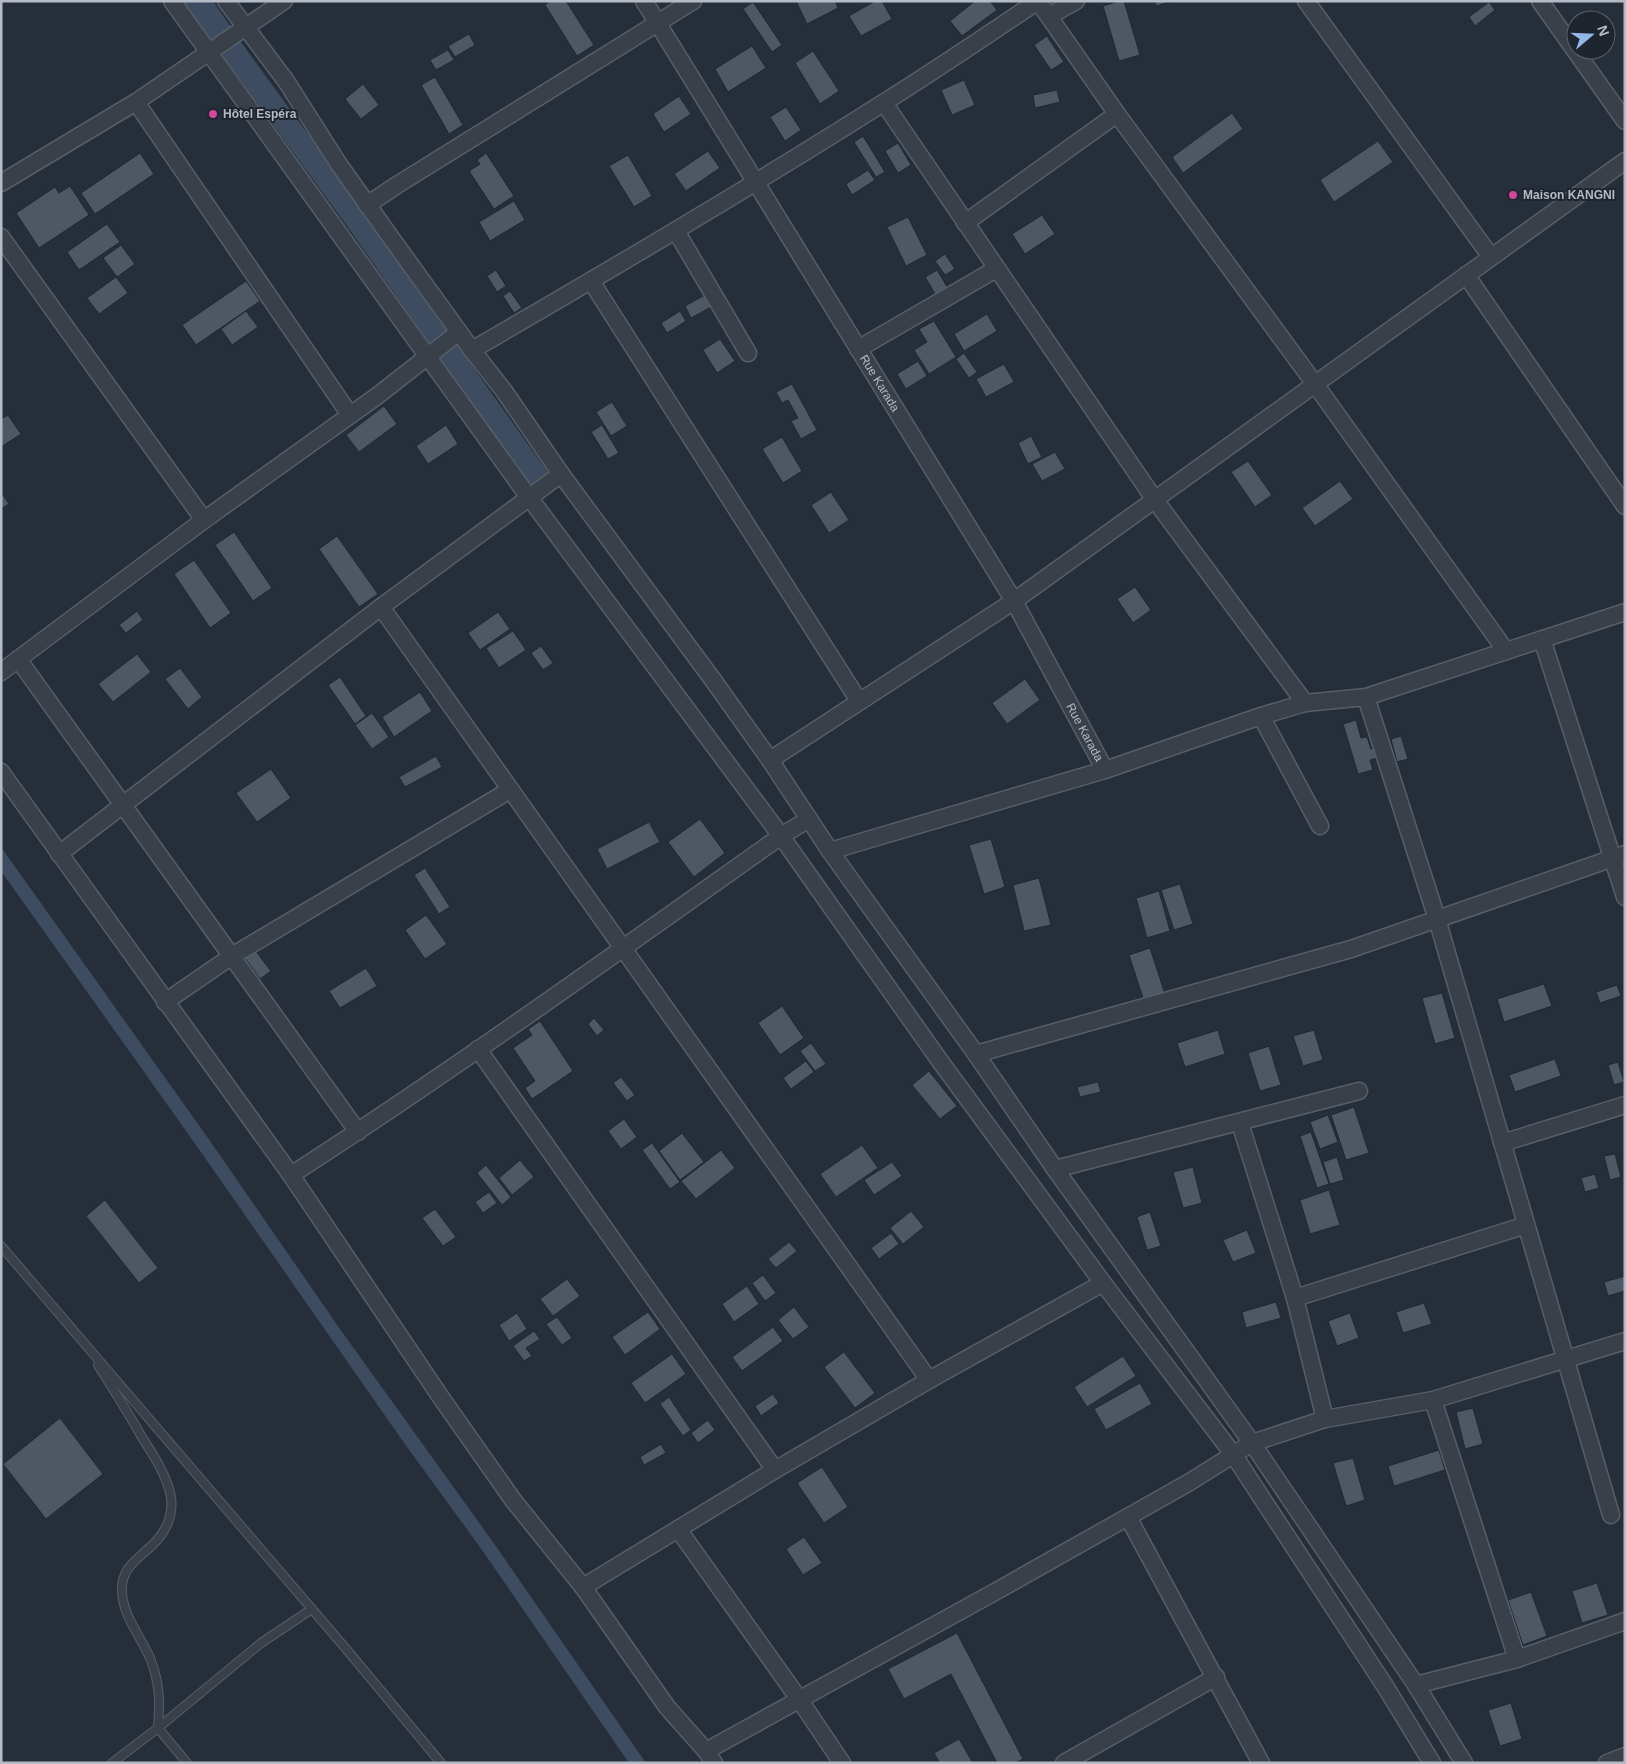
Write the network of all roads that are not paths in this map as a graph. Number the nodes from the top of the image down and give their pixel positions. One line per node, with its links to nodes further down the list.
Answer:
1 (172, 1): 13 (street)
2 (226, 1): 12 (street)
3 (284, 1): 12 (street)
4 (644, 1): 11 (street, Rue Karada)
5 (693, 1): 11 (street)
6 (1038, 1): 10 (street); 15 (street)
7 (1076, 1): 10 (street)
8 (1306, 1): 25 (street)
9 (1540, 1): 17 (street)
10 (1049, 16): 16 (street)
11 (658, 24): 19 (street, Rue Karada); 21 (street)
12 (241, 29): 13 (street); 21 (street)
13 (210, 51): 14 (street); 33 (street)
14 (136, 102): 20 (street); 35 (street)
15 (884, 103): 19 (street); 22 (street)
16 (1117, 114): 22 (street); 34 (street)
17 (1625, 121)
18 (1625, 160): 25 (street)
19 (756, 182): 23 (street); 30 (street, Rue Karada)
20 (1, 183)
21 (367, 205): 29 (street)
22 (965, 222): 26 (street)
23 (676, 230): 28 (street); 32 (street)
24 (1, 237): 40 (street)
25 (1491, 257): 27 (street)
26 (996, 269): 30 (street); 38 (street)
27 (1466, 275): 34 (street); 39 (street)
28 (591, 281): 31 (street); 49 (street)
29 (456, 334): 31 (street); 33 (street)
30 (858, 349): 41 (street, Rue Karada)
31 (472, 350): 36 (street)
32 (748, 353)
33 (430, 354): 35 (street); 37 (street)
34 (1315, 384): 38 (street); 45 (street)
35 (350, 415): 40 (street)
36 (561, 474): 37 (street); 52 (street)
37 (541, 490): 42 (street); 59 (street)
38 (1155, 500): 41 (street); 50 (street)
39 (1625, 506)
40 (204, 520): 46 (street)
41 (1014, 601): 49 (street); 53 (street, Rue Karada)
42 (381, 607): 55 (street); 56 (street)
43 (1625, 612): 44 (street)
44 (1542, 639): 45 (street); 62 (street)
45 (1506, 651): 48 (street)
46 (18, 659): 47 (street); 56 (street)
47 (1, 672)
48 (1366, 697): 50 (street); 64 (street)
49 (859, 701): 52 (street)
50 (1305, 703): 51 (street)
51 (1261, 716): 53 (street); 58 (street)
52 (770, 760): 57 (street)
53 (1105, 770): 60 (street)
54 (1, 772): 61 (street)
55 (510, 790): 65 (street); 66 (street)
56 (122, 805): 61 (street); 66 (street)
57 (809, 818): 59 (street); 60 (street)
58 (1320, 826)
59 (781, 836): 65 (street); 79 (street)
60 (830, 850): 69 (street)
61 (59, 854): 67 (street)
62 (1619, 856): 63 (street); 64 (street)
63 (1625, 897)
64 (1437, 919): 69 (street); 74 (street)
65 (623, 949): 68 (street); 84 (street)
66 (232, 956): 67 (street); 73 (street)
67 (166, 1002): 76 (street)
68 (478, 1049): 73 (street); 89 (street)
69 (976, 1054): 75 (street)
70 (1359, 1091): 72 (street)
71 (1625, 1105): 74 (street)
72 (1240, 1123): 75 (street); 80 (street)
73 (358, 1132): 76 (street)
74 (1502, 1143): 77 (street)
75 (1056, 1169): 87 (street)
76 (291, 1175): 93 (street)
77 (1526, 1225): 80 (street); 83 (street)
78 (1, 1246): 81 (lane)
79 (1103, 1283): 84 (street); 88 (street)
80 (1295, 1298): 86 (street)
81 (82, 1340): 94 (lane); 100 (lane)
82 (1625, 1340): 83 (street)
83 (1565, 1359): 85 (street); 90 (street)
84 (929, 1380): 89 (street)
85 (1433, 1400): 86 (street); 96 (street)
86 (1325, 1419): 87 (street)
87 (1252, 1443): 88 (street); 98 (street)
88 (1233, 1454): 91 (street); 109 (street)
89 (775, 1470): 92 (street)
90 (1611, 1515)
91 (1128, 1517): 97 (street); 99 (street)
92 (678, 1529): 93 (street); 99 (street)
93 (583, 1587): 102 (street)
94 (312, 1609): 100 (lane); 105 (lane)
95 (1625, 1621): 96 (street)
96 (1517, 1659): 98 (street)
97 (1216, 1678): 107 (street); 108 (street)
98 (1416, 1684): 110 (street)
99 (799, 1698): 102 (street); 106 (street)
100 (158, 1728): 103 (lane); 104 (lane)
101 (1625, 1756): 111 (street)
102 (710, 1757)
103 (112, 1763)
104 (187, 1763)
105 (441, 1763)
106 (842, 1763)
107 (1064, 1763)
108 (1261, 1763)
109 (1432, 1763)
110 (1464, 1763)
111 (1607, 1763)

